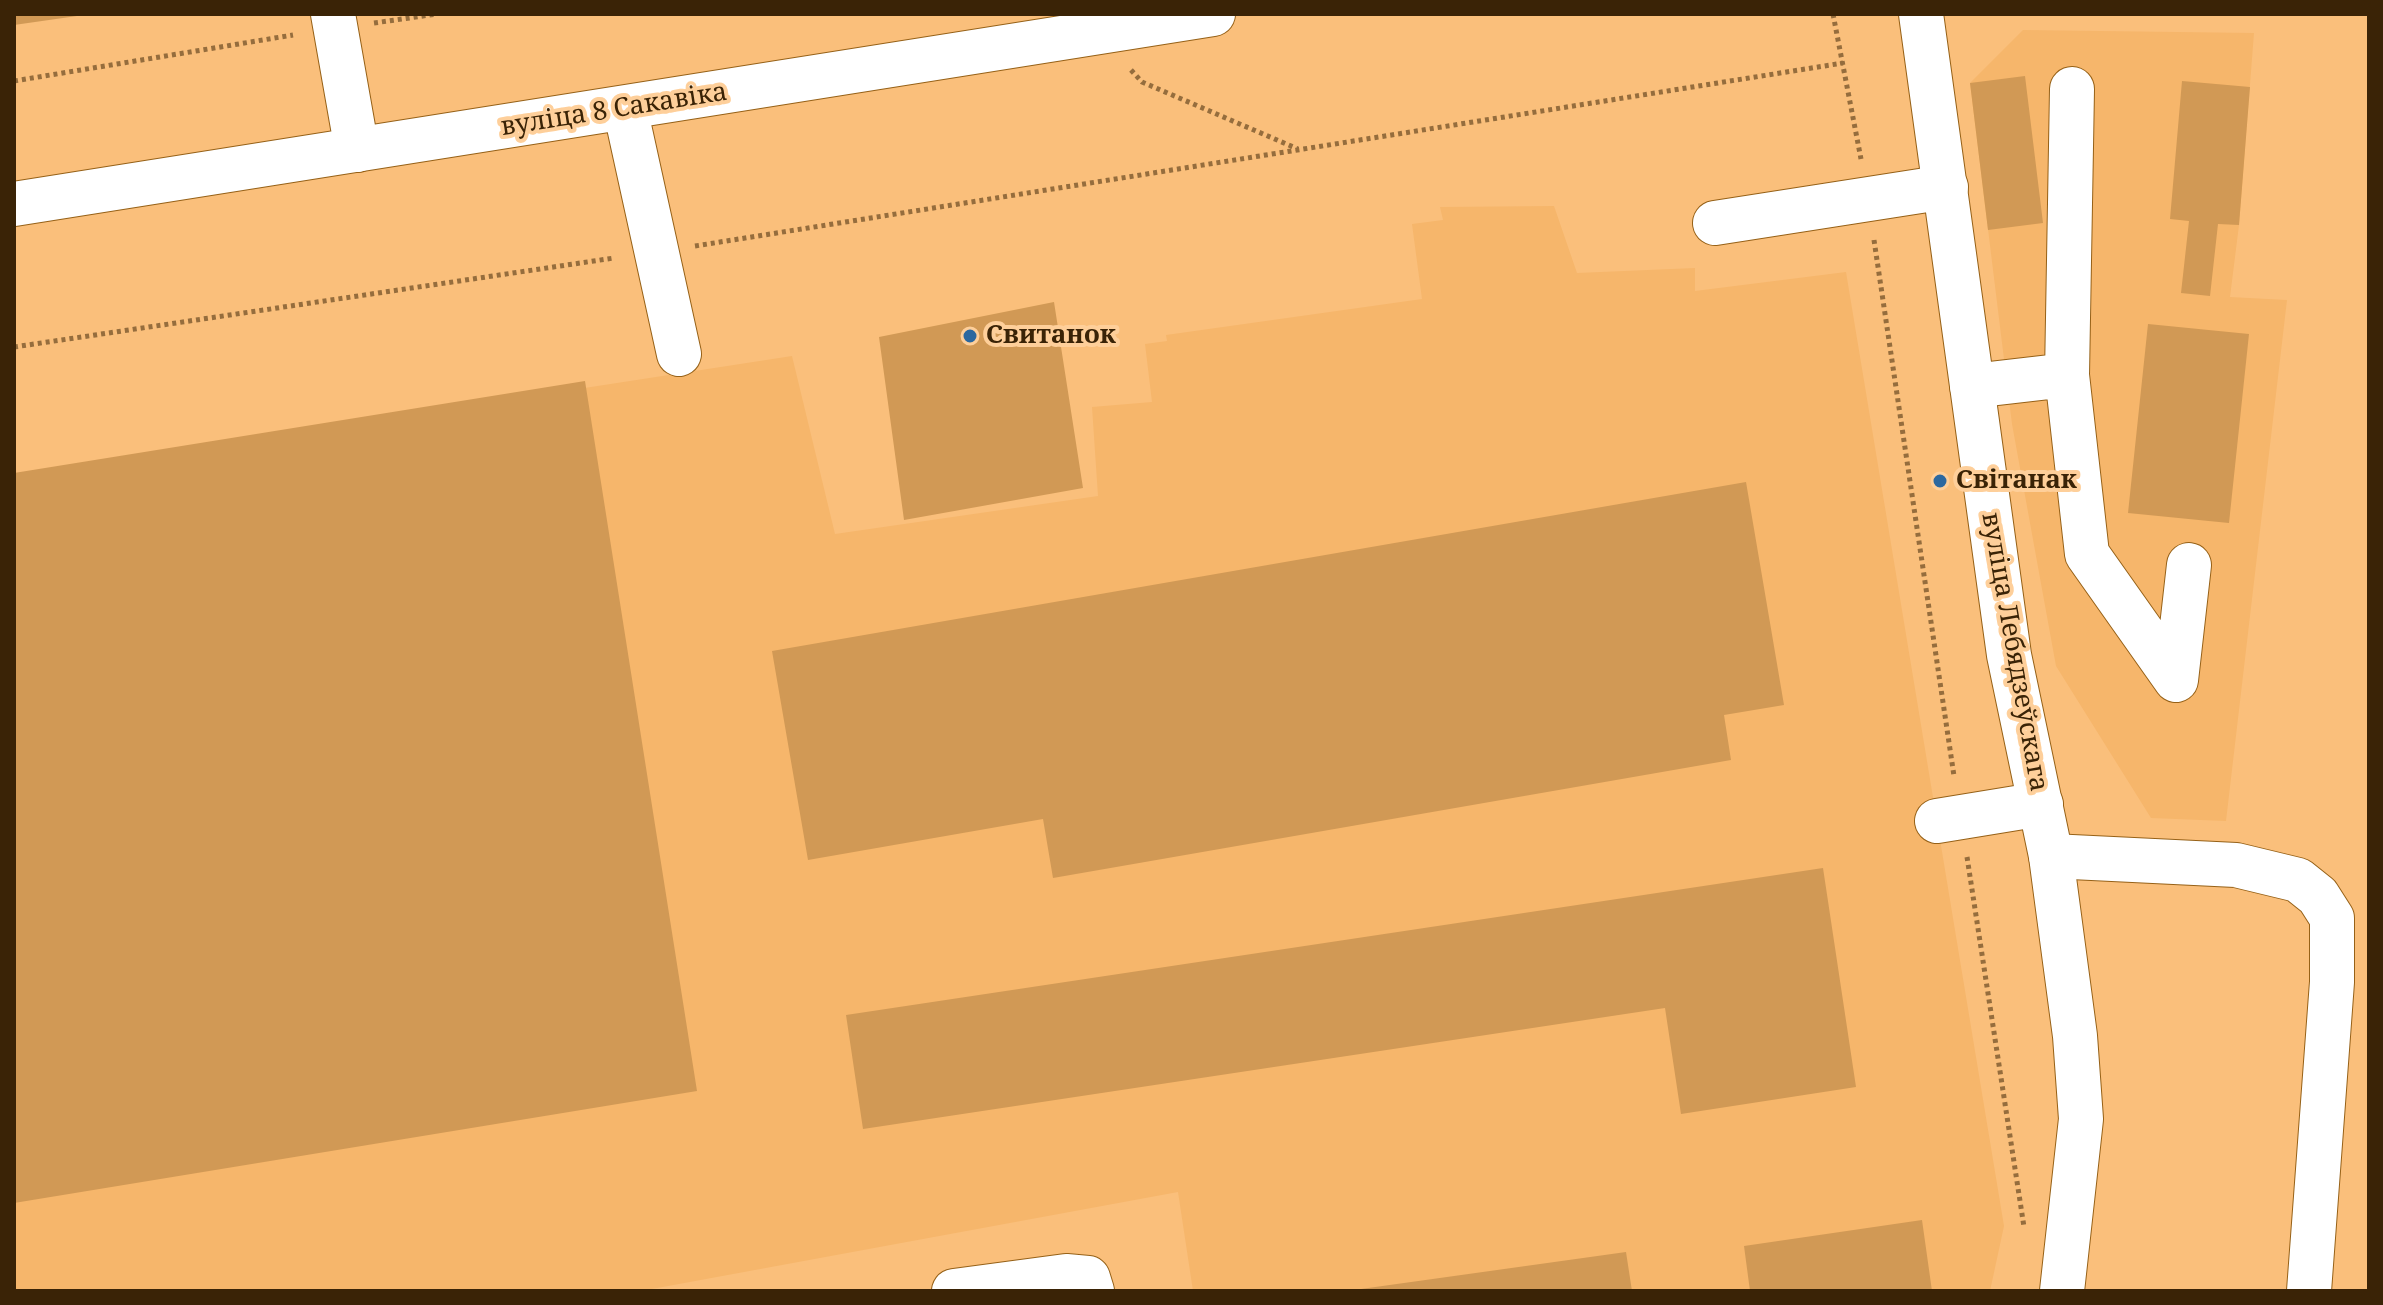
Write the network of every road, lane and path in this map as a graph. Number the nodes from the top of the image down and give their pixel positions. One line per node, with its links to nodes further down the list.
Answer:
1 (437, 14): 5 (path)
2 (1213, 14): 6 (main road, вуліца 8 Сакавіка)
3 (1833, 14): 7 (path)
4 (1921, 14): 13 (main road, вуліца Лебядзеўскага)
5 (335, 21): 8 (path); 11 (main road)
6 (1094, 32): 10 (main road, вуліца 8 Сакавіка); 12 (path)
7 (1843, 63): 12 (path); 14 (path)
8 (14, 81)
9 (2072, 89): 20 (main road)
10 (625, 108): 11 (main road, вуліца 8 Сакавіка); 17 (main road)
11 (357, 150): 15 (main road, вуліца 8 Сакавіка)
12 (1299, 150): 17 (path)
13 (1946, 187): 14 (main road); 21 (main road, вуліца Лебядзеўскага)
14 (1868, 199): 16 (main road); 24 (path)
15 (14, 204)
16 (1715, 223)
17 (656, 252): 18 (path); 19 (main road)
18 (14, 347)
19 (679, 354)
20 (2067, 375): 21 (main road); 22 (main road)
21 (1972, 386): 23 (main road, вуліца Лебядзеўскага)
22 (2189, 565)
23 (2041, 804): 24 (main road); 25 (main road, вуліца Лебядзеўскага)
24 (1949, 819): 26 (path)
25 (2051, 856): 29 (main road, вуліца Лебядзеўскага); 30 (main road)
26 (2024, 1228)
27 (954, 1291): 28 (main road)
28 (1092, 1291)
29 (2062, 1291)
30 (2309, 1291)

